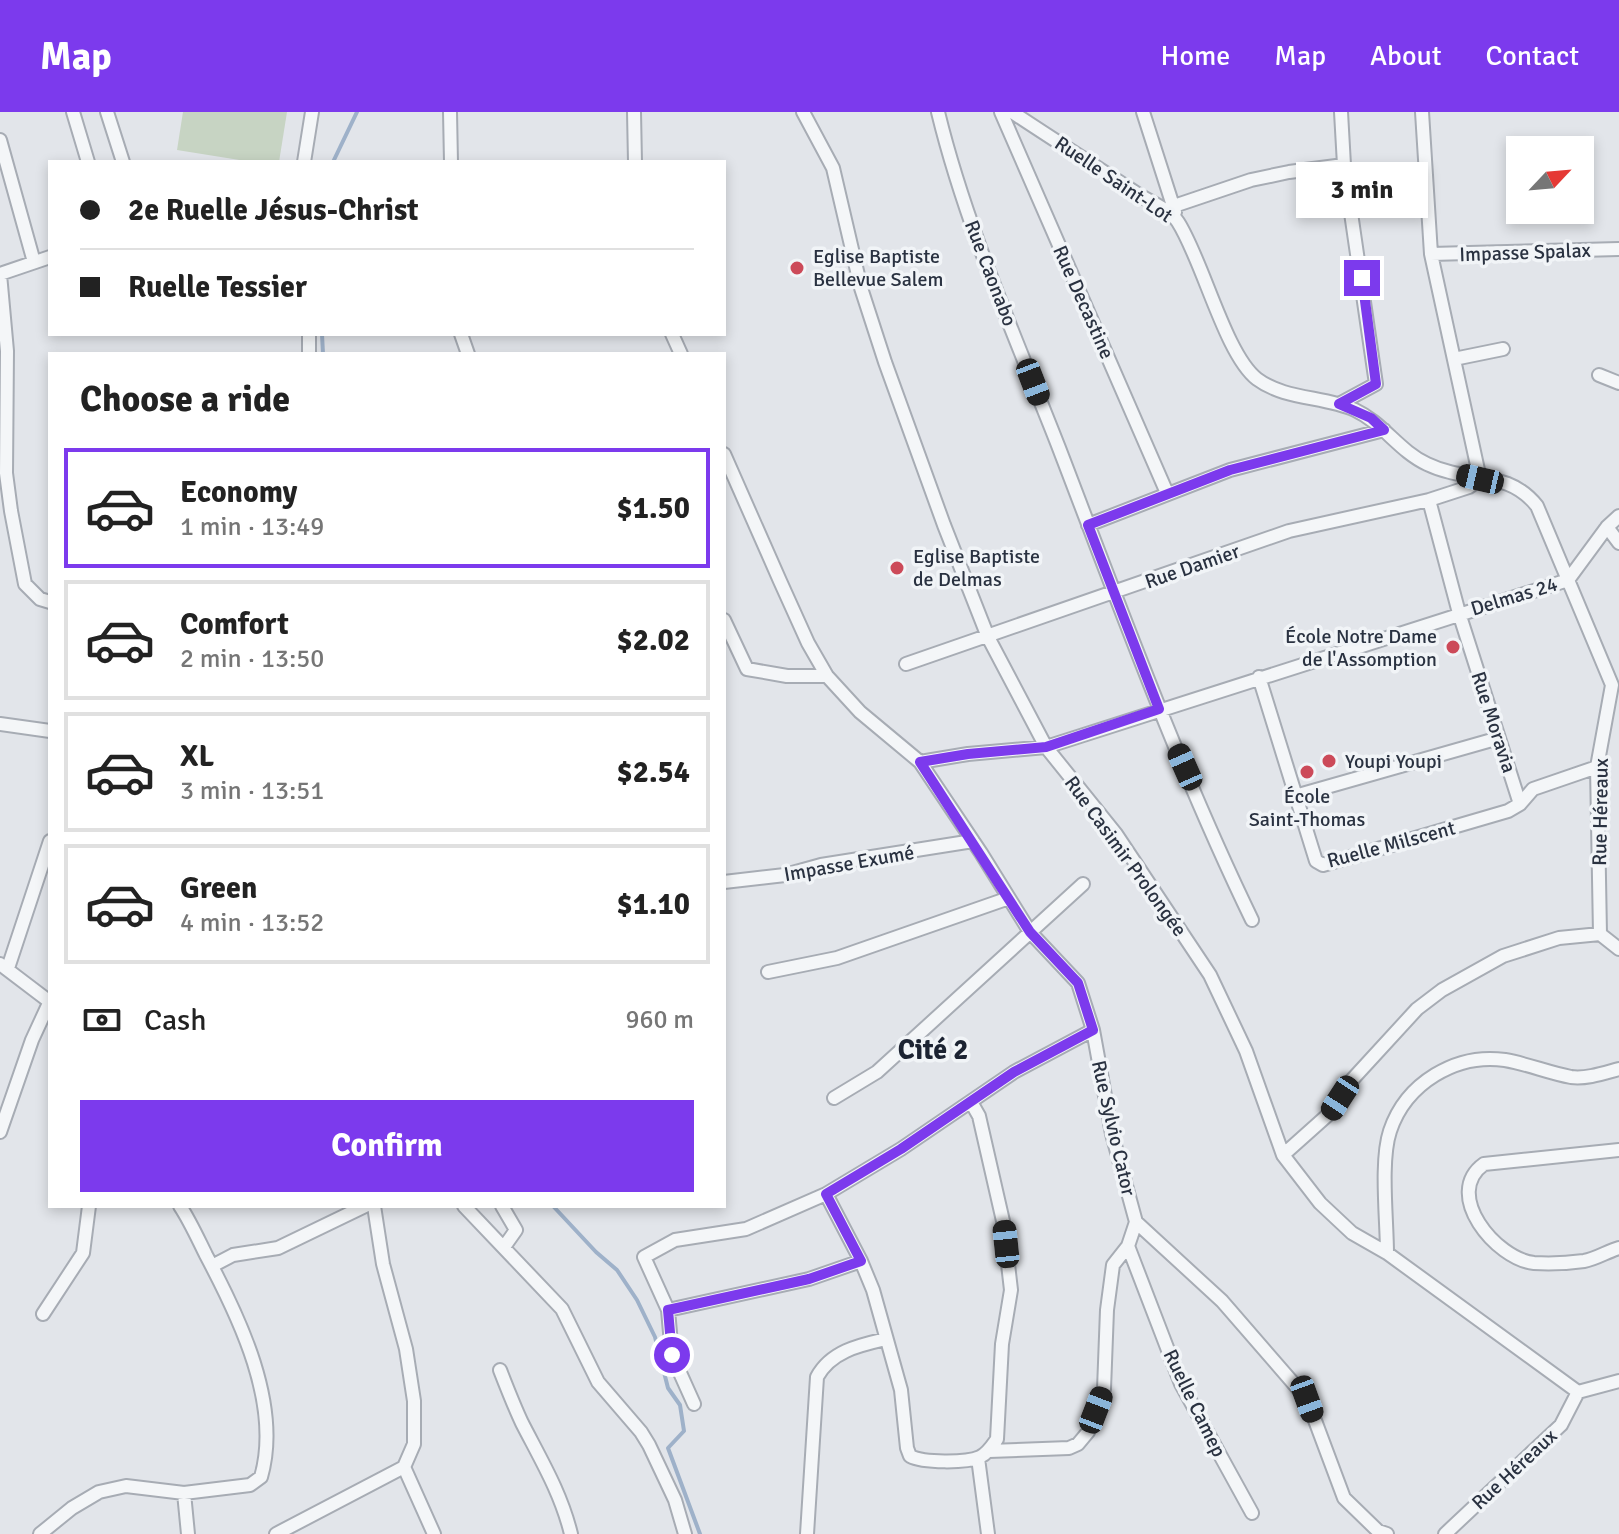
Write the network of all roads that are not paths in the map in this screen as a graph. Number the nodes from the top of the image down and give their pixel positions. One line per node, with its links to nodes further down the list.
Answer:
1 (73, 112): 14 (street)
2 (107, 112): 15 (street)
3 (312, 112): 16 (street)
4 (450, 112): 17 (street)
5 (634, 112): 18 (street)
6 (803, 112): 46 (street, Rue Casimir Prolongée)
7 (938, 112): 38 (street, Rue Caonabo)
8 (1001, 112): 35 (street, Rue Decastine)
9 (1012, 112): 20 (street, Ruelle Saint-Lot)
10 (1143, 112): 20 (street)
11 (1341, 112): 19 (street)
12 (1422, 112): 22 (street)
13 (0, 140): 24 (street)
14 (87, 160)
15 (122, 160)
16 (304, 160)
17 (451, 160)
18 (635, 160)
19 (1344, 165): 20 (street); 30 (street)
20 (1175, 213): 30 (street, Ruelle Saint-Lot)
21 (1619, 249): 22 (street, Impasse Spalax)
22 (1431, 254): 27 (street)
23 (48, 258): 24 (street)
24 (34, 262): 25 (street)
25 (0, 274): 33 (street)
26 (1503, 349): 27 (street)
27 (1454, 359): 34 (street)
28 (1599, 375): 29 (street)
29 (1619, 383)
30 (1339, 404): 31 (street, Ruelle Saint-Lot)
31 (1384, 430): 34 (street, Ruelle Saint-Lot); 35 (street)
32 (726, 458): 48 (street, Rue Sylvio Cator)
33 (3, 474): 43 (street)
34 (1480, 479): 36 (street, Rue Damier); 41 (street, Ruelle Saint-Lot)
35 (1167, 493): 38 (street)
36 (1429, 500): 42 (street, Rue Damier); 44 (street, Rue Moravia)
37 (1619, 516): 39 (street, Delmas 24)
38 (1088, 525): 42 (street, Rue Caonabo)
39 (1607, 527): 40 (street); 41 (street, Delmas 24)
40 (1619, 543)
41 (1568, 580): 44 (street, Delmas 24); 50 (street, Rue Héreaux)
42 (1114, 593): 46 (street, Rue Damier); 51 (street, Rue Caonabo)
43 (48, 601)
44 (1459, 613): 49 (street, Delmas 24); 54 (street, Rue Moravia)
45 (726, 624): 48 (street)
46 (988, 637): 47 (street, Rue Damier); 55 (street, Rue Casimir Prolongée)
47 (906, 664)
48 (827, 676): 56 (street, Rue Sylvio Cator)
49 (1259, 677): 51 (street, Delmas 24); 58 (street, Ruelle Milscent)
50 (1615, 688): 57 (street, Rue Héreaux)
51 (1159, 709): 55 (street, Delmas 24); 65 (street, Rue Caonabo)
52 (0, 724): 53 (street)
53 (48, 731)
54 (1499, 738): 58 (street); 59 (street, Rue Moravia)
55 (1046, 747): 56 (street, Delmas 24); 79 (street, Rue Casimir Prolongée)
56 (920, 762): 60 (street, Rue Sylvio Cator)
57 (1597, 767): 59 (street, Ruelle Milscent); 67 (street, Rue Héreaux)
58 (1295, 796): 59 (street, Ruelle Milscent)
59 (1520, 804)
60 (973, 841): 62 (street, Impasse Exumé); 64 (street, Rue Sylvio Cator)
61 (48, 846): 69 (street)
62 (726, 882)
63 (1083, 884): 66 (street)
64 (1009, 898): 66 (street, Rue Sylvio Cator); 70 (street)
65 (1252, 920)
66 (1030, 932): 73 (street, Rue Sylvio Cator); 75 (street)
67 (1600, 934): 68 (street); 79 (street)
68 (1619, 949)
69 (4, 966): 71 (street)
70 (768, 972)
71 (48, 1000)
72 (48, 1006): 77 (street)
73 (1093, 1030): 76 (street); 87 (street, Rue Sylvio Cator)
74 (1619, 1069): 91 (street)
75 (834, 1098)
76 (971, 1102): 80 (street); 101 (street)
77 (0, 1132)
78 (1619, 1150): 90 (street)
79 (1283, 1155): 91 (street, Rue Casimir Prolongée)
80 (826, 1194): 92 (street); 94 (street)
81 (89, 1208): 95 (street)
82 (185, 1208): 93 (street)
83 (361, 1208): 93 (street)
84 (374, 1208): 102 (street)
85 (466, 1208): 89 (street)
86 (503, 1208): 89 (street)
87 (1136, 1222): 88 (street); 113 (street, Rue Sylvio Cator)
88 (1128, 1246): 101 (street); 104 (street, Ruelle Camep)
89 (504, 1247): 110 (street)
90 (1619, 1248)
91 (1387, 1253): 99 (street, Rue Casimir Prolongée)
92 (861, 1261): 94 (street); 96 (street)
93 (212, 1266): 103 (street)
94 (668, 1310): 100 (street)
95 (43, 1314)
96 (886, 1339): 101 (street); 111 (street)
97 (500, 1370): 109 (street)
98 (1619, 1381): 99 (street)
99 (1578, 1392): 114 (street, Rue Héreaux)
100 (694, 1404)
101 (983, 1454): 112 (street)
102 (404, 1467): 107 (street); 108 (street)
103 (184, 1493): 105 (street); 106 (street)
104 (1252, 1513)
105 (40, 1534)
106 (188, 1534)
107 (276, 1534)
108 (434, 1534)
109 (571, 1534)
110 (685, 1534)
111 (807, 1534)
112 (988, 1534)
113 (1387, 1534)
114 (1445, 1534)

